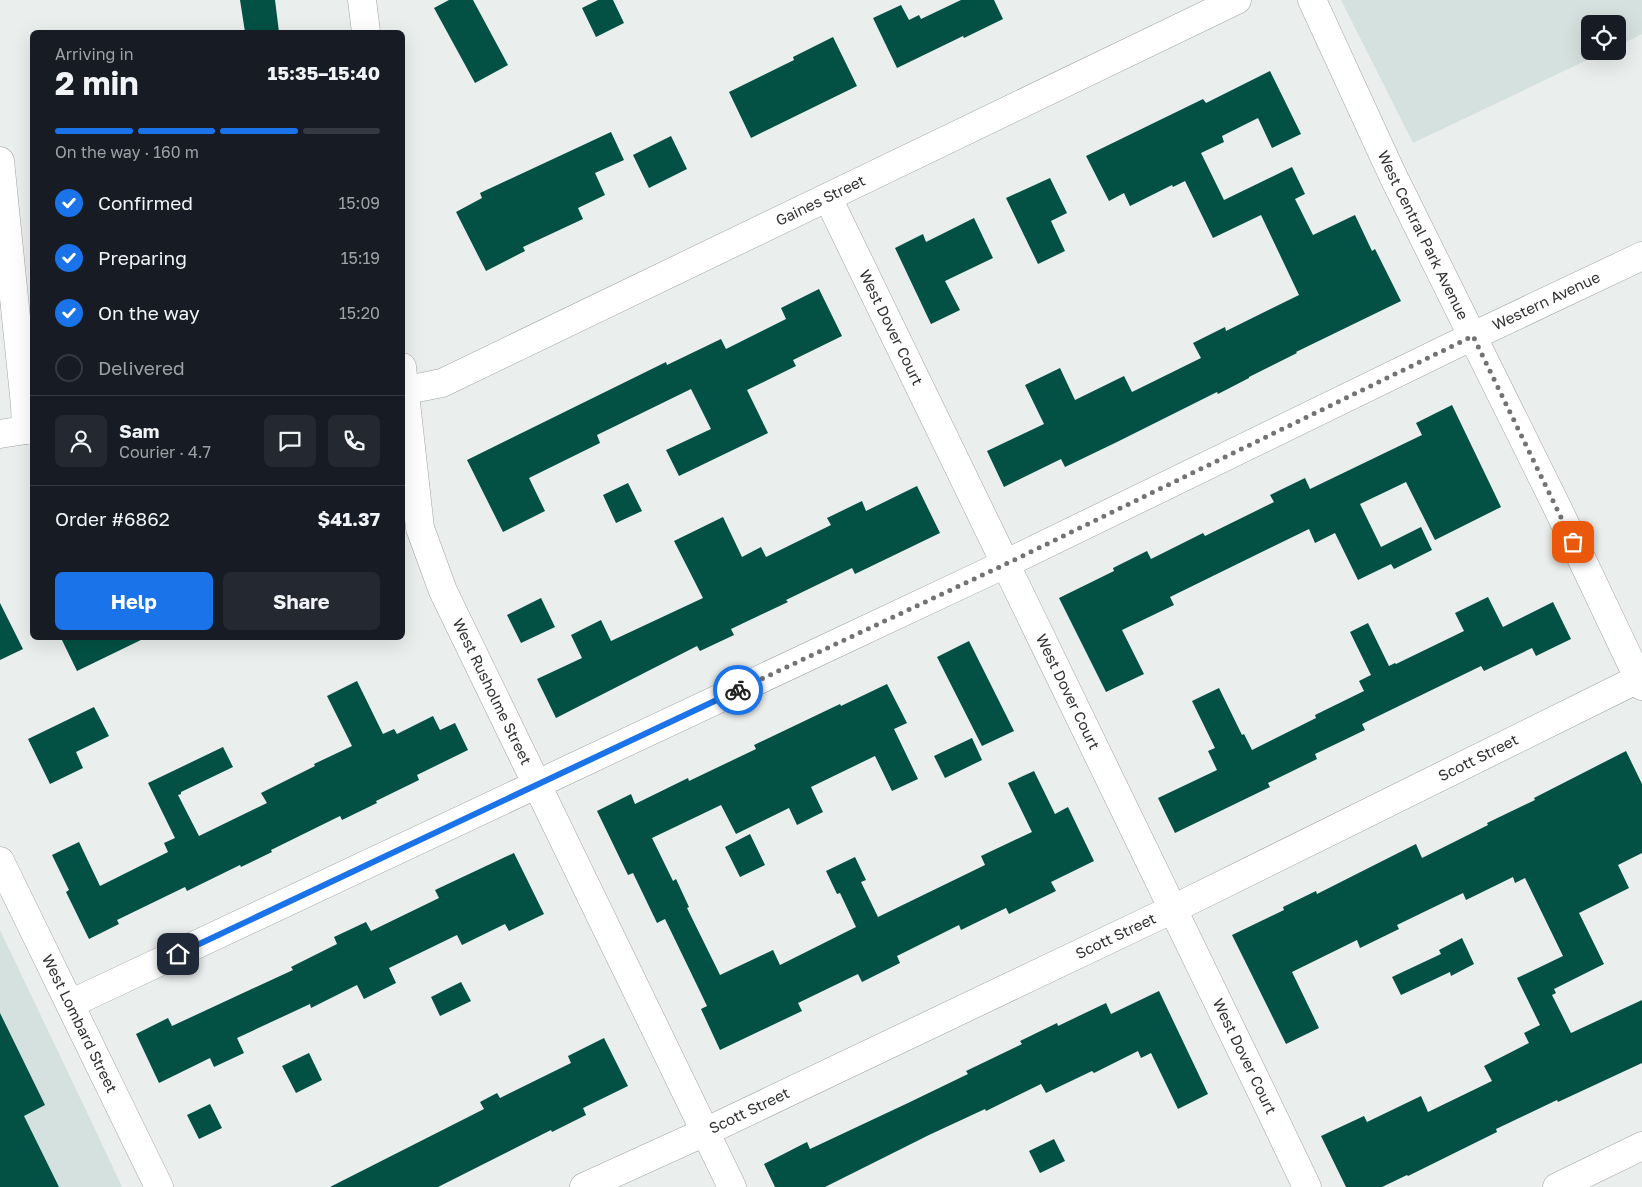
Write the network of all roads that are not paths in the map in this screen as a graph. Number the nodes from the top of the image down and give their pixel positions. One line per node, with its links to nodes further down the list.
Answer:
1 (362, 0): 4 (street)
2 (1237, 0): 6 (street, Gaines Street)
3 (1312, 0): 8 (street, West Central Park Avenue)
4 (366, 30)
5 (0, 161): 11 (street)
6 (828, 198): 9 (street, Gaines Street); 12 (street, West Dover Court)
7 (1642, 256): 8 (street, Western Avenue)
8 (1473, 336): 12 (street, Western Avenue); 13 (street, West Central Park Avenue)
9 (405, 383)
10 (405, 400): 14 (street, West Rusholme Street)
11 (19, 431)
12 (1006, 564): 14 (street, Western Avenue); 16 (street, West Dover Court)
13 (1641, 680): 16 (street, Scott Street)
14 (536, 785): 17 (street, Western Avenue); 18 (street, West Rusholme Street)
15 (0, 861): 17 (street, West Lombard Street)
16 (1173, 909): 18 (street, Scott Street); 23 (street, West Dover Court)
17 (70, 1004): 20 (street, West Lombard Street)
18 (705, 1132): 21 (street, Scott Street); 22 (street, West Rusholme Street)
19 (1642, 1146): 24 (street)
20 (159, 1187)
21 (584, 1187)
22 (732, 1187)
23 (1307, 1187)
24 (1557, 1187)

